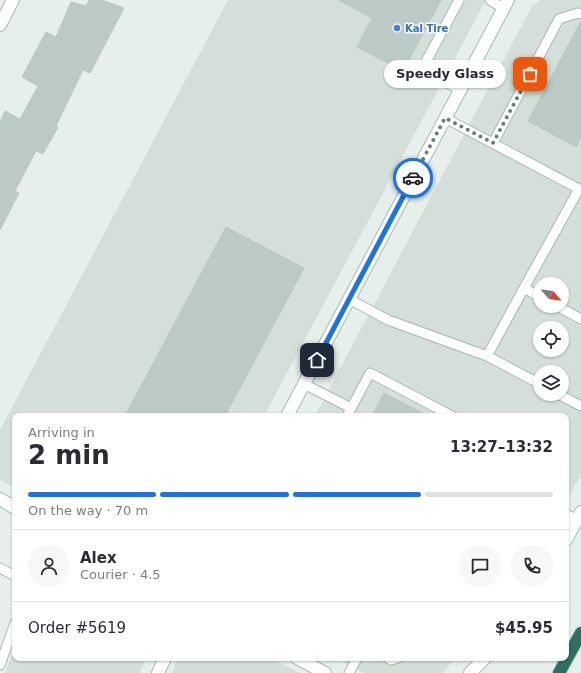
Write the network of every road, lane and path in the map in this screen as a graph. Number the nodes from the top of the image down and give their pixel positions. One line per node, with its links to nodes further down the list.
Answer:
1 (13, 0): 6 (street)
2 (459, 0): 7 (lane)
3 (490, 0): 4 (lane)
4 (506, 4): 7 (street)
5 (581, 14): 9 (lane)
6 (0, 25)
7 (460, 90): 8 (street)
8 (445, 118): 9 (lane); 13 (street)
9 (493, 143): 10 (lane)
10 (580, 189): 11 (lane)
11 (524, 288): 12 (lane); 16 (lane)
12 (533, 293)
13 (349, 299): 16 (lane); 18 (street)
14 (569, 312): 15 (lane)
15 (581, 318)
16 (487, 356): 17 (lane)
17 (533, 380)
18 (304, 384): 21 (lane); 22 (street)
19 (569, 400): 20 (lane)
20 (581, 406)
21 (349, 412): 23 (lane)
22 (289, 413)
23 (446, 413)
24 (0, 500): 25 (street)
25 (12, 506)
26 (575, 515): 27 (street)
27 (569, 532)
28 (0, 568): 29 (lane)
29 (12, 574)
30 (12, 631): 38 (lane)
31 (581, 633): 32 (highway)
32 (569, 655)
33 (164, 661): 39 (street)
34 (303, 661): 40 (street)
35 (355, 661): 41 (lane)
36 (482, 661): 42 (street)
37 (566, 661): 43 (highway)
38 (0, 665)
39 (158, 673)
40 (325, 673)
41 (349, 673)
42 (470, 673)
43 (559, 673)

